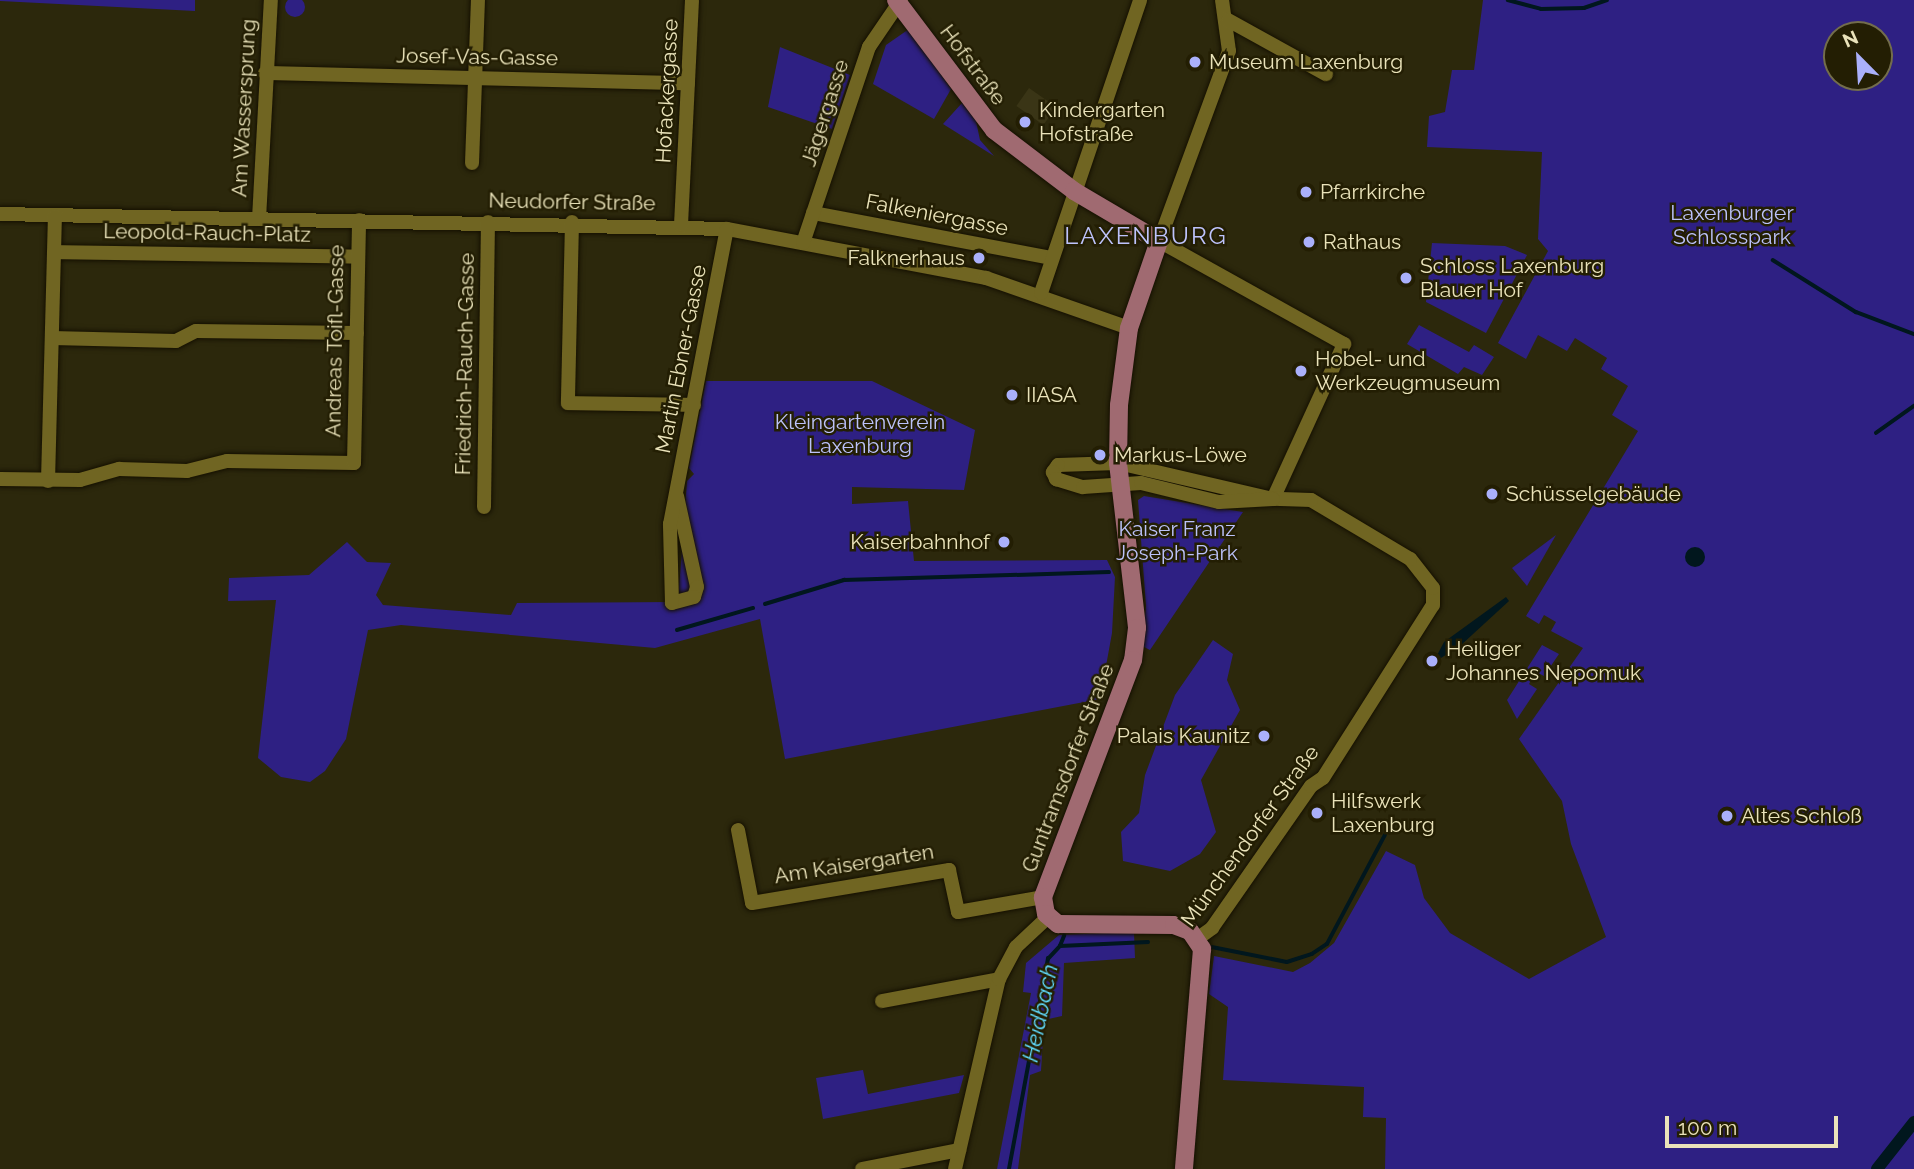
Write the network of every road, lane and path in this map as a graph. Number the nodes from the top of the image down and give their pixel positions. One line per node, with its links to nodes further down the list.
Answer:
1 (271, 0): 8 (street, Am Wassersprung)
2 (478, 0): 10 (street)
3 (692, 0): 11 (street, Hofackergasse)
4 (1140, 0): 13 (street)
5 (1222, 0): 7 (street)
6 (898, 1): 13 (main road, Hofstraße); 14 (street, Jägergasse)
7 (1228, 20): 9 (street); 23 (street)
8 (265, 73): 10 (street, Josef-Vas-Gasse); 17 (street, Am Wassersprung)
9 (1326, 74)
10 (476, 78): 11 (street, Josef-Vas-Gasse); 12 (street)
11 (688, 83): 21 (street, Hofackergasse)
12 (472, 163)
13 (1074, 191): 23 (main road, Hofstraße); 27 (street)
14 (813, 213): 24 (street, Jägergasse); 27 (street, Falkeniergasse)
15 (0, 214): 16 (street, Neudorfer Straße)
16 (55, 216): 17 (street, Neudorfer Straße); 25 (street)
17 (259, 219): 18 (street, Neudorfer Straße)
18 (359, 220): 19 (street, Neudorfer Straße); 26 (street, Andreas Toifl-Gasse)
19 (488, 222): 20 (street, Neudorfer Straße); 39 (street, Friedrich-Rauch-Gasse)
20 (572, 222): 21 (street, Neudorfer Straße); 32 (street)
21 (681, 225): 22 (street, Neudorfer Straße)
22 (727, 229): 24 (street, Neudorfer Straße); 32 (street, Martin Ebner-Gasse)
23 (1159, 241): 29 (main road, Guntramsdorfer Straße); 38 (street, Hofstraße)
24 (803, 243): 28 (street, Neudorfer Straße)
25 (55, 252): 26 (street, Leopold-Rauch-Platz); 31 (street)
26 (358, 257): 30 (street, Andreas Toifl-Gasse)
27 (1052, 258): 28 (street)
28 (1041, 293): 29 (street, Neudorfer Straße)
29 (1129, 328): 33 (main road, Guntramsdorfer Straße)
30 (358, 333): 31 (street); 35 (street, Andreas Toifl-Gasse)
31 (52, 338): 35 (street)
32 (694, 405): 37 (street, Martin Ebner-Gasse)
33 (1118, 463): 36 (main road, Guntramsdorfer Straße); 36 (street); 38 (street)
34 (0, 479): 35 (street)
35 (48, 481)
36 (1121, 485): 38 (street); 41 (main road, Guntramsdorfer Straße)
37 (677, 496): 37 (street, Martin Ebner-Gasse)
38 (1273, 499): 43 (street, Münchendorfer Straße)
39 (484, 507)
40 (738, 830): 41 (street, Am Kaisergarten)
41 (1043, 897): 42 (main road, Guntramsdorfer Straße)
42 (1048, 917): 43 (main road); 44 (street)
43 (1197, 939): 49 (main road, Münchendorfer Straße)
44 (999, 979): 45 (street); 46 (street)
45 (882, 1001)
46 (959, 1150): 47 (street); 48 (street)
47 (862, 1169)
48 (955, 1169)
49 (1184, 1169)

